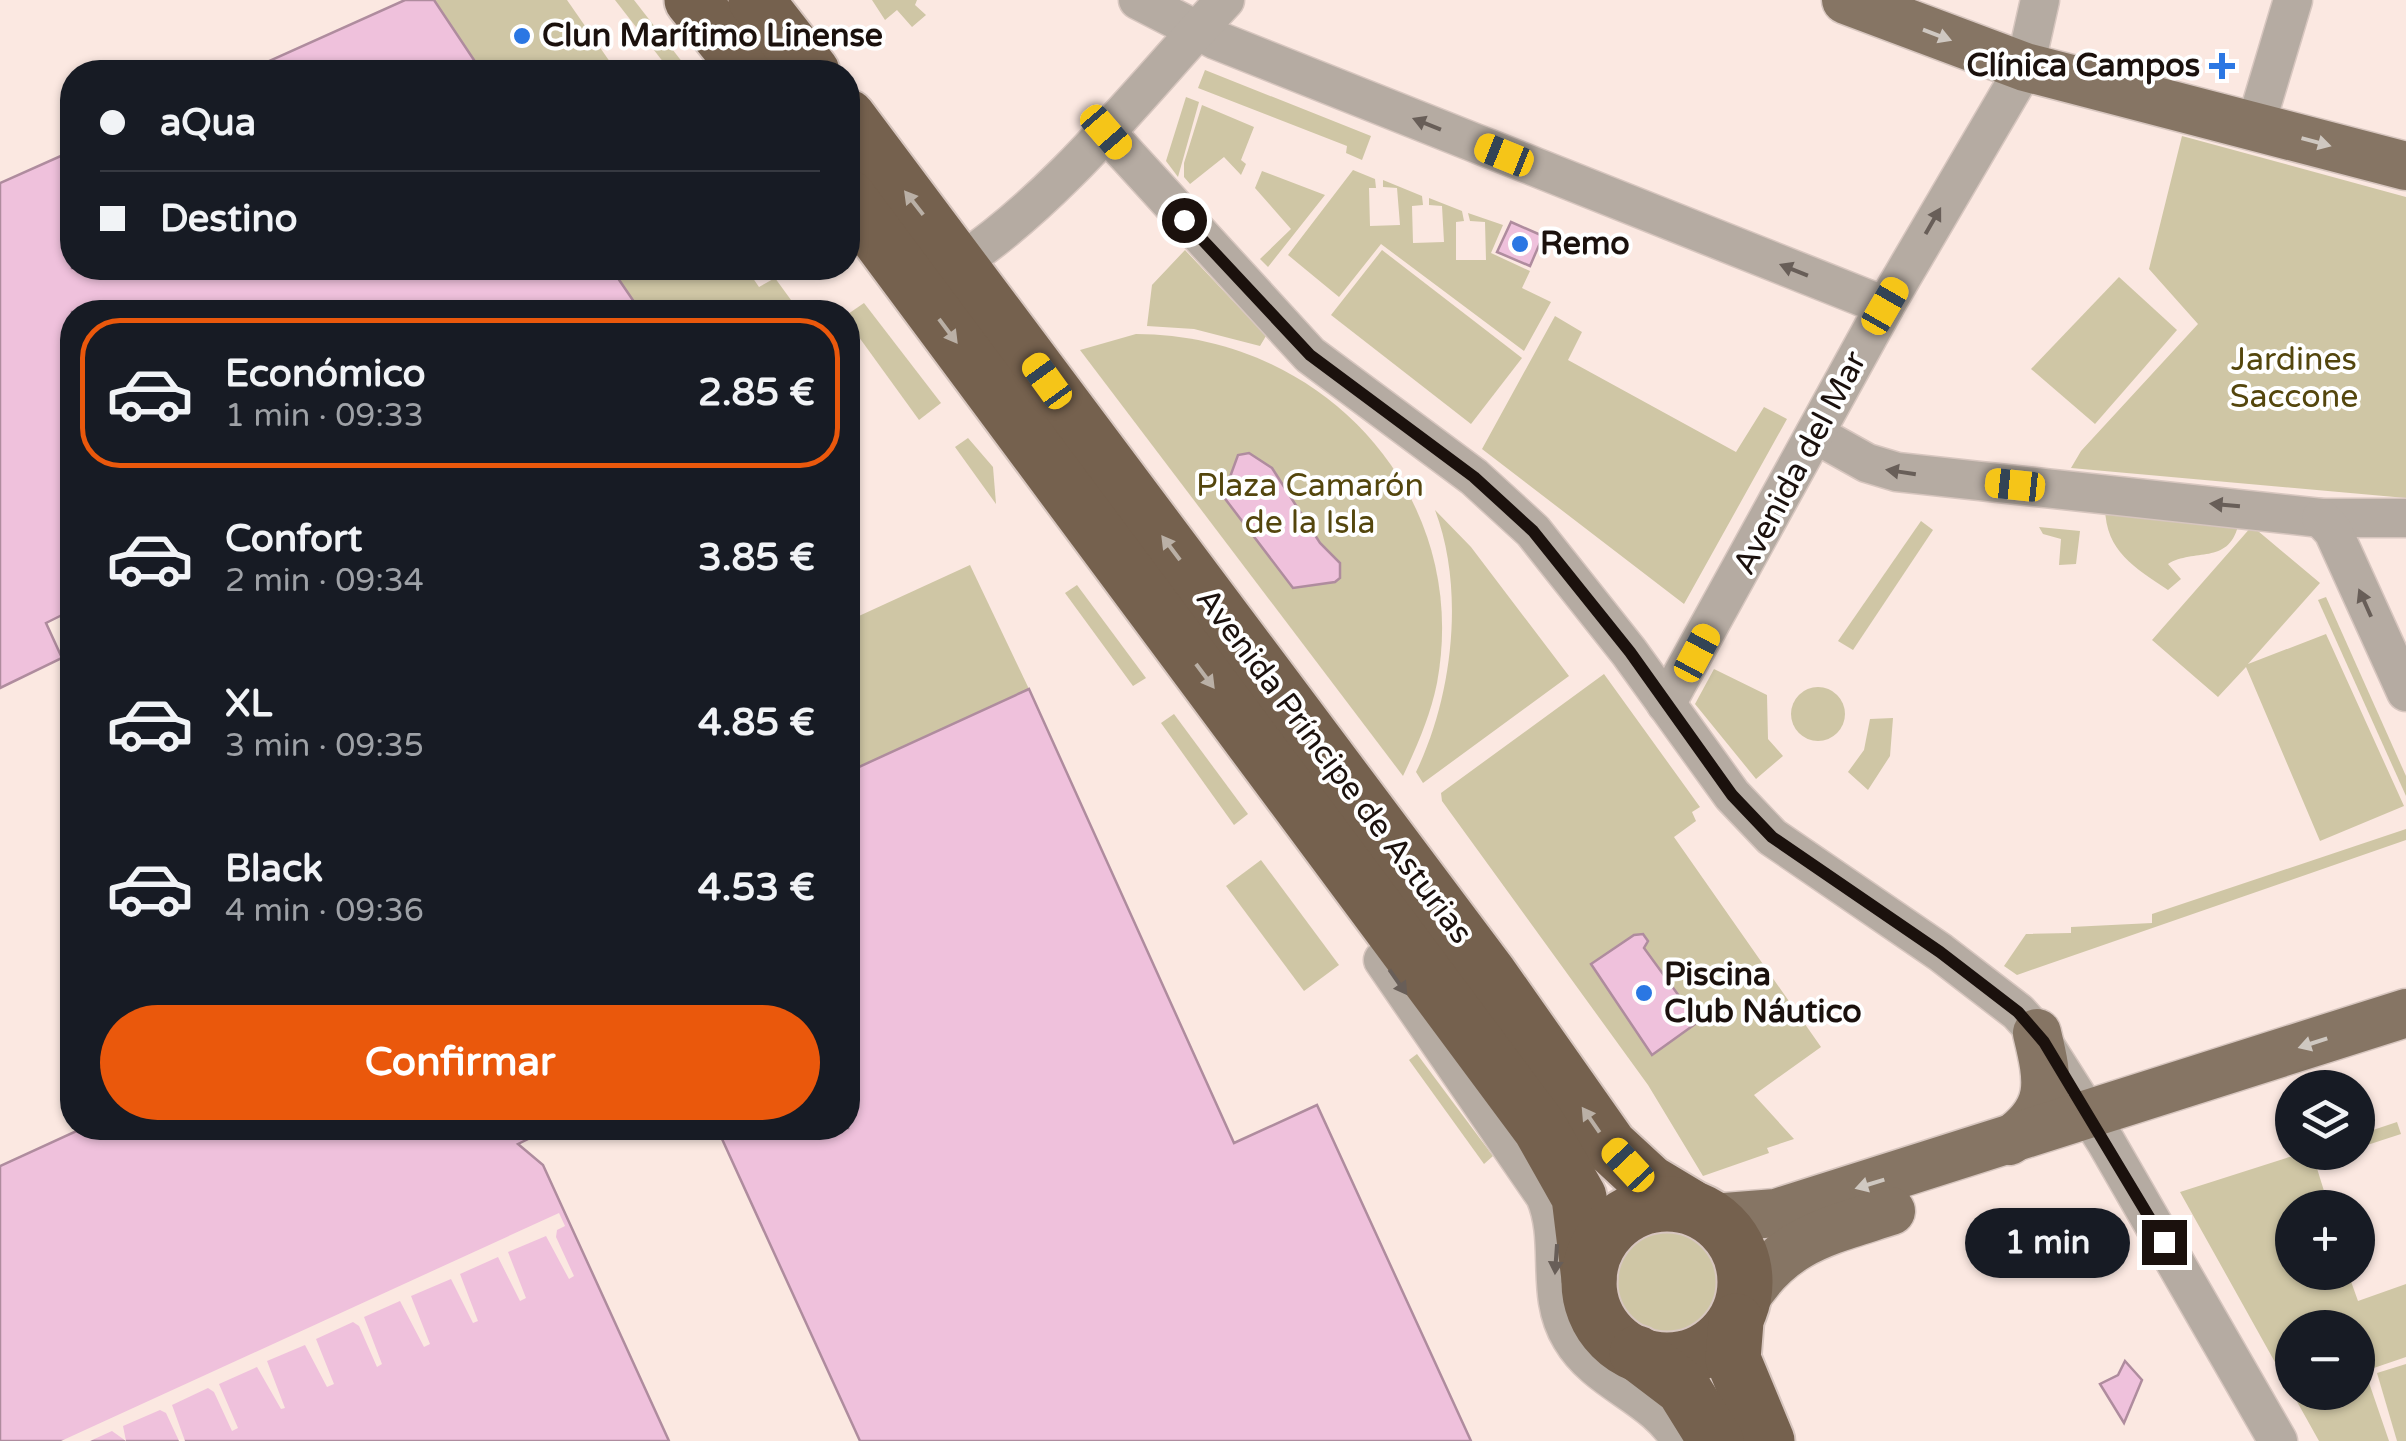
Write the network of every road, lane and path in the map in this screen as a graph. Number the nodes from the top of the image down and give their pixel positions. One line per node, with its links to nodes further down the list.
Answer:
1 (692, 0): 9 (highway)
2 (756, 0): 10 (highway)
3 (1138, 0): 8 (street)
4 (1225, 0): 8 (street)
5 (1846, 0): 11 (main road, one-way to 11)
6 (2040, 0): 11 (street, Avenida del Mar)
7 (2293, 0): 12 (street)
8 (1197, 30): 13 (street); 18 (street, one-way to 8)
9 (740, 60)
10 (803, 60)
11 (2026, 67): 12 (main road); 18 (street, Avenida del Mar, one-way to 11)
12 (2255, 126): 15 (main road, one-way to 15)
13 (1106, 132): 17 (street); 23 (street)
14 (860, 134): 17 (highway, Avenida Príncipe de Asturias, one-way to 14)
15 (2406, 166)
16 (860, 213): 24 (highway, Avenida Príncipe de Asturias, one-way to 24)
17 (960, 264): 30 (highway, Avenida Príncipe de Asturias, one-way to 17)
18 (1885, 306): 19 (street, Avenida del Mar)
19 (1814, 434): 20 (street, one-way to 19); 23 (street, Avenida del Mar)
20 (2321, 518): 21 (street); 22 (street, one-way to 20)
21 (2406, 518)
22 (2406, 692)
23 (1666, 704): 26 (street)
24 (1268, 759): 31 (highway, Avenida Príncipe de Asturias); 34 (street, one-way to 34)
25 (2406, 1014): 28 (main road, one-way to 28)
26 (2037, 1033): 28 (street); 29 (main road)
27 (2406, 1046): 28 (main road)
28 (2098, 1128): 29 (main road); 32 (main road); 37 (street)
29 (2009, 1141): 30 (main road, one-way to 30)
30 (1701, 1212): 31 (highway); 32 (highway)
31 (1589, 1278): 33 (highway)
32 (1740, 1312): 33 (highway); 36 (highway)
33 (1636, 1354): 35 (highway)
34 (1681, 1441)
35 (1716, 1441)
36 (1767, 1441)
37 (2278, 1441)

